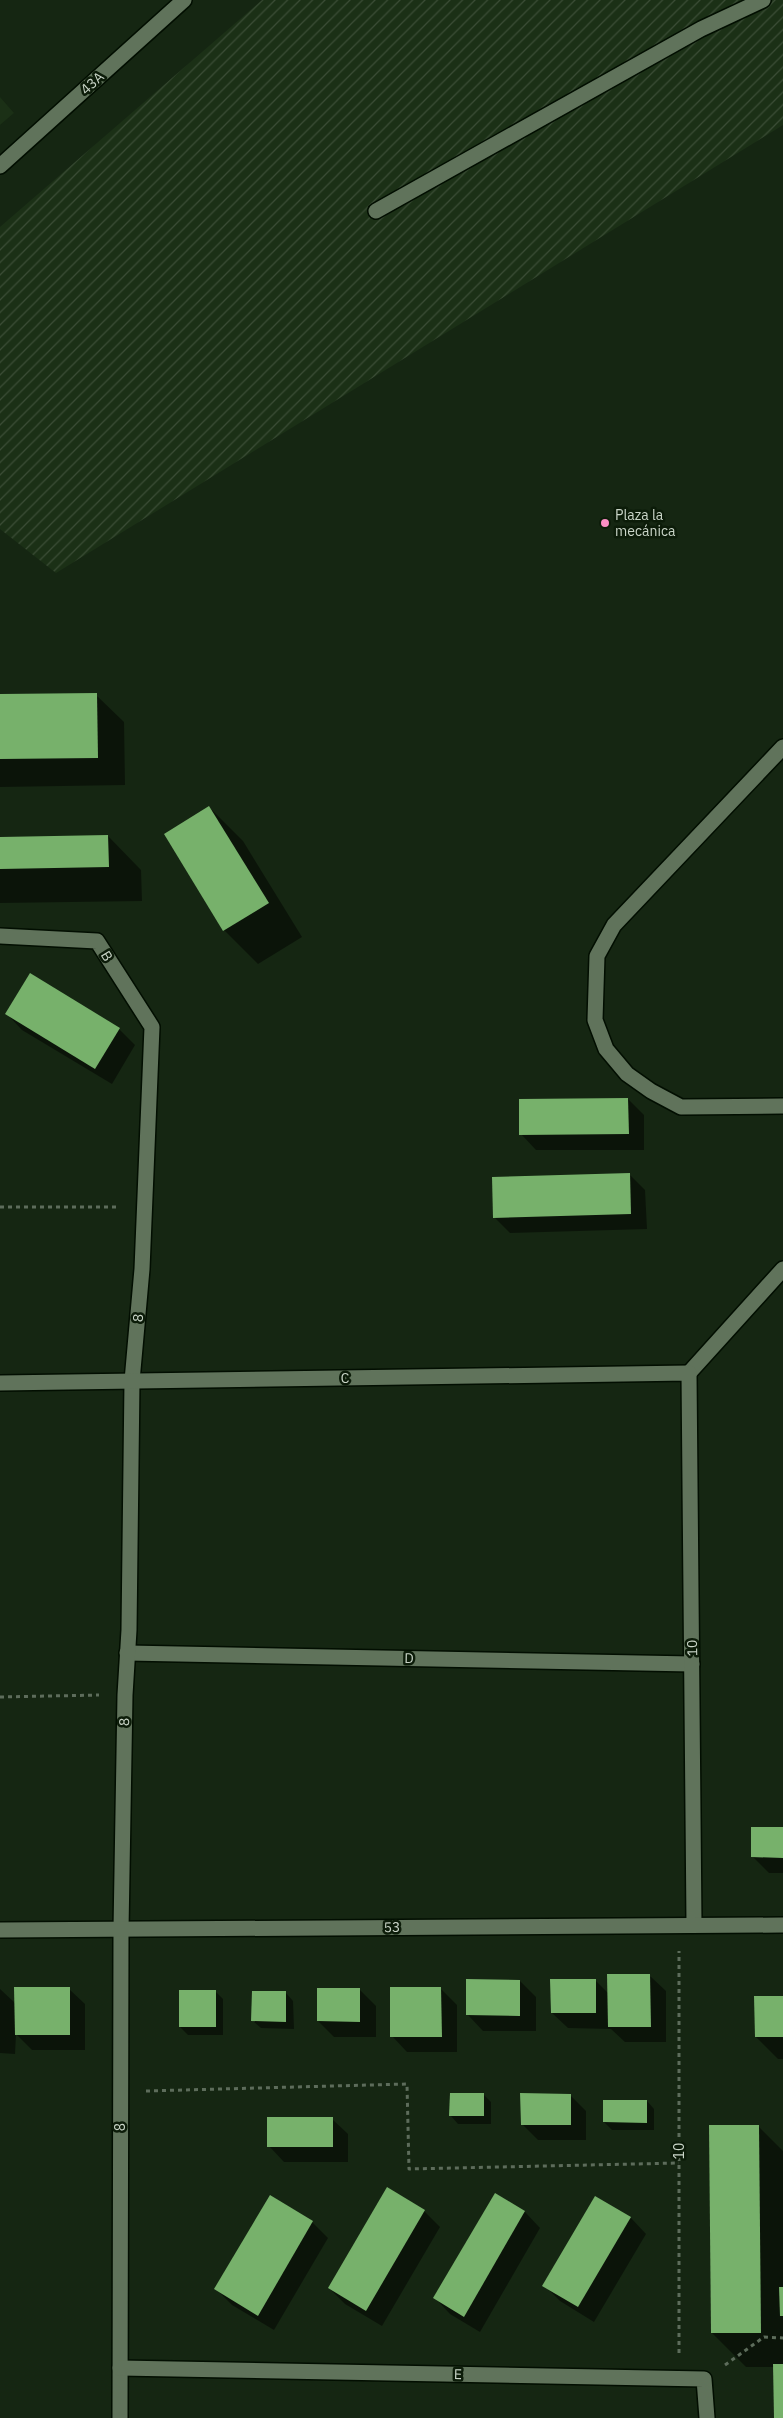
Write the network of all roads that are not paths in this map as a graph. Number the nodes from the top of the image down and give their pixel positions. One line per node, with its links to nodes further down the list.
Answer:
1 (184, 0): 3 (street, 43A)
2 (763, 0): 4 (street)
3 (0, 166)
4 (376, 211)
5 (783, 747): 8 (street)
6 (0, 936): 7 (street, B)
7 (152, 1027): 11 (street, 8)
8 (783, 1106)
9 (783, 1268): 10 (street)
10 (689, 1373): 11 (street, C); 14 (street, 10)
11 (132, 1381): 12 (street, C); 13 (street, 8)
12 (0, 1383)
13 (127, 1653): 14 (street, D); 18 (street, 8)
14 (692, 1664): 15 (street, 10)
15 (687, 1924): 16 (street, 53); 18 (street, 53)
16 (783, 1925)
17 (0, 1930): 18 (street, 53)
18 (121, 1930): 19 (street, 8)
19 (120, 2368): 20 (street, 8); 21 (street, E)
20 (120, 2418)
21 (707, 2418)

